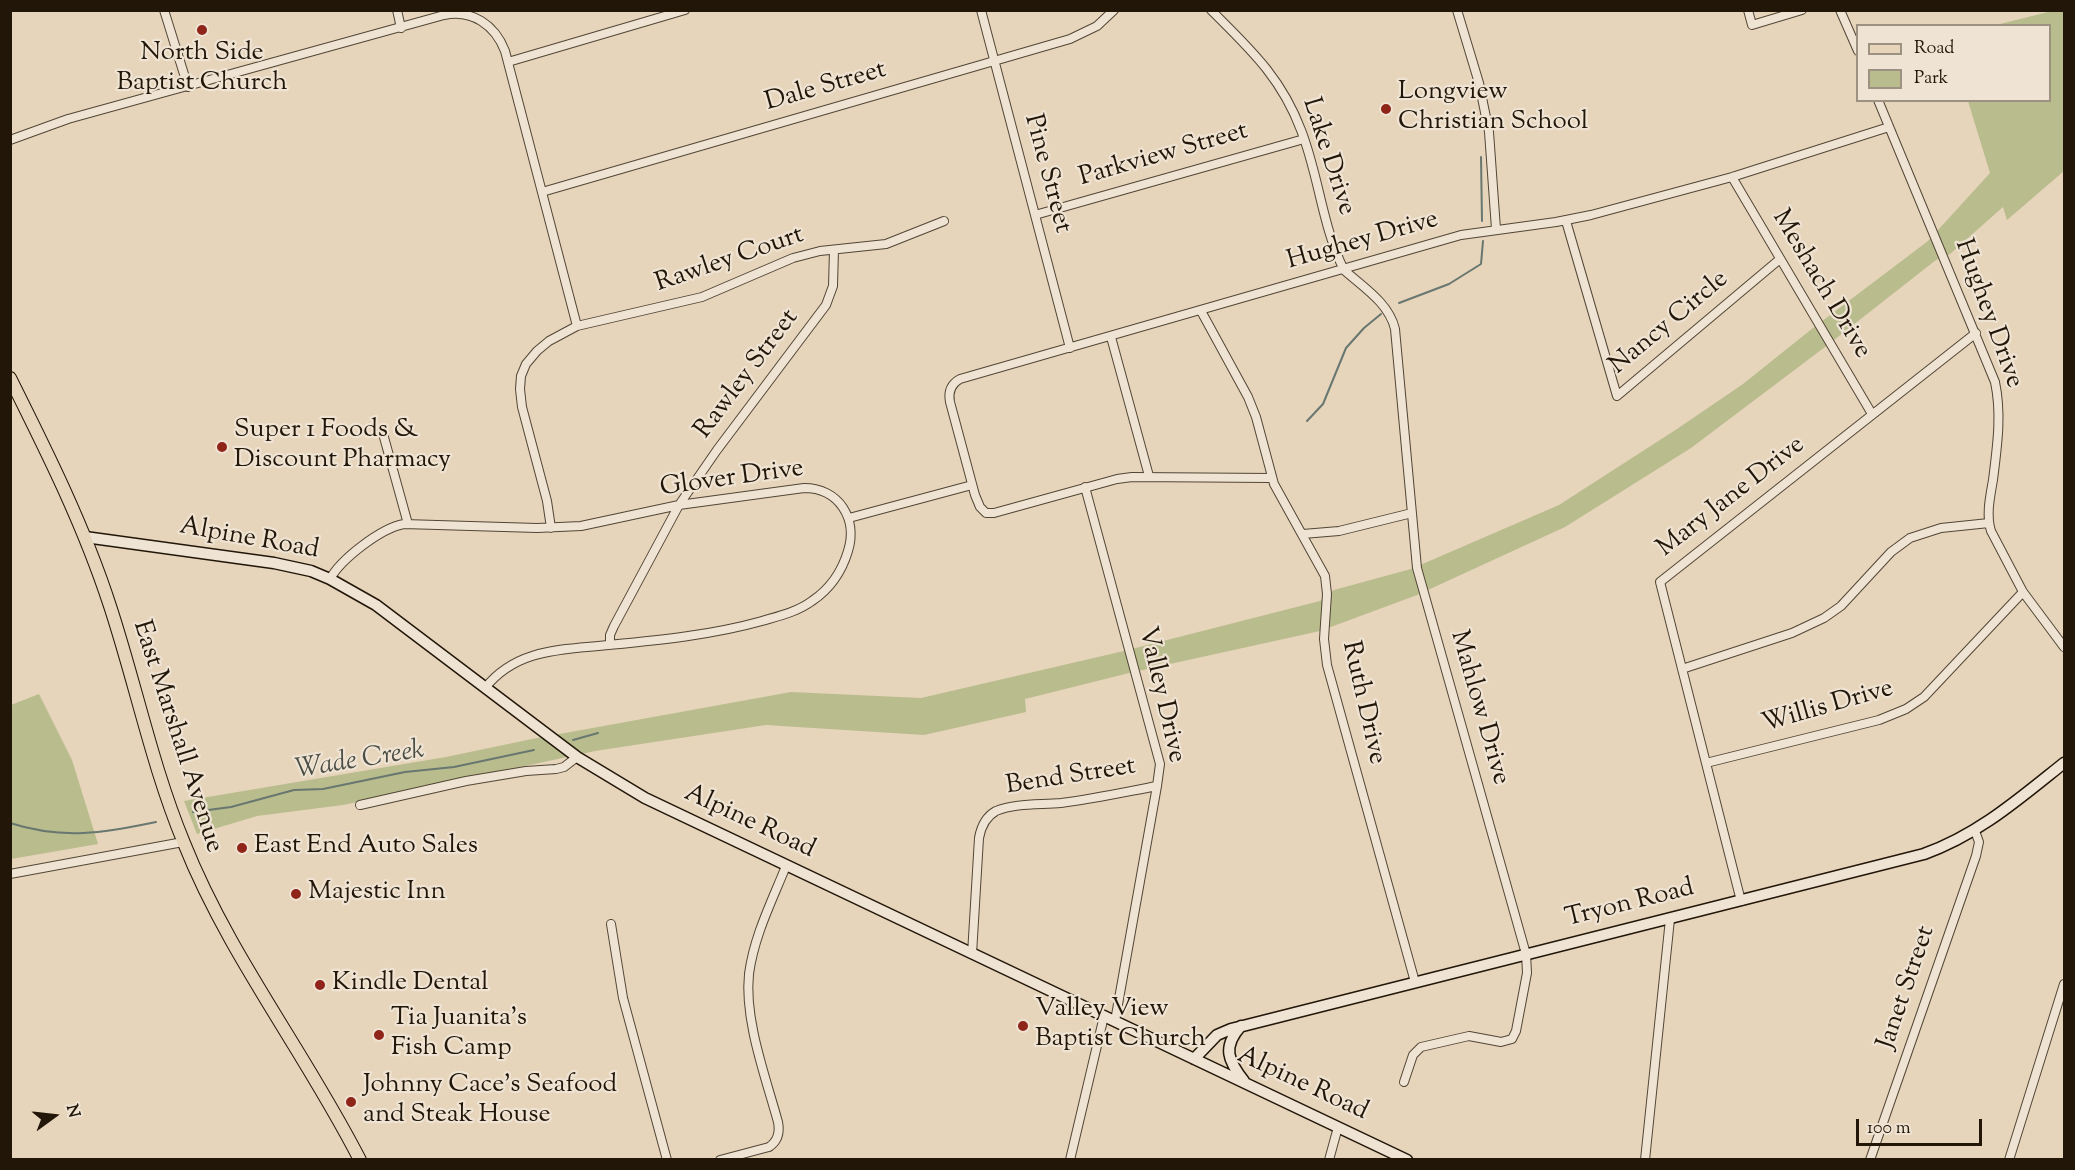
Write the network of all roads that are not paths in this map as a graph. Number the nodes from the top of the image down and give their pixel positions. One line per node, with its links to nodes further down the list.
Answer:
1 (164, 10): 15 (street)
2 (398, 10): 11 (street)
3 (685, 10): 14 (street)
4 (981, 10): 13 (street, Pine Street)
5 (1114, 10): 13 (street, Dale Street)
6 (1211, 10): 18 (street, Lake Drive)
7 (1457, 10): 25 (street)
8 (1748, 10): 9 (street)
9 (1802, 10)
10 (1840, 10): 12 (street)
11 (401, 27): 14 (street); 15 (street)
12 (1856, 49)
13 (995, 60): 21 (street, Dale Street); 22 (street, Pine Street)
14 (508, 62): 21 (street)
15 (188, 87): 19 (street)
16 (1879, 102): 17 (street, Hughey Drive)
17 (1890, 127): 20 (street, Hughey Drive); 31 (street, Hughey Drive)
18 (1304, 138): 22 (street, Parkview Street); 28 (street, Lake Drive)
19 (10, 140)
20 (1732, 177): 24 (street, Hughey Drive); 27 (street, Meshach Drive)
21 (542, 192): 30 (street)
22 (1035, 215): 33 (street, Pine Street)
23 (944, 221): 26 (street, Rawley Court)
24 (1566, 221): 25 (street, Hughey Drive); 27 (street, Nancy Circle)
25 (1496, 229): 28 (street, Hughey Drive)
26 (834, 250): 30 (street, Rawley Court); 41 (street, Rawley Street)
27 (1780, 259): 35 (street, Meshach Drive)
28 (1344, 270): 29 (street, Hughey Drive); 42 (street, Mahlow Drive)
29 (1201, 312): 32 (street, Hughey Drive); 38 (street, Ruth Drive)
30 (577, 326): 46 (street, Rawley Court)
31 (1976, 333): 35 (street, Mary Jane Drive); 44 (street, Hughey Drive)
32 (1111, 337): 33 (street, Hughey Drive); 37 (street)
33 (1070, 348): 39 (street, Hughey Drive)
34 (10, 378): 48 (main road, East Marshall Avenue)
35 (1872, 414): 53 (street, Mary Jane Drive)
36 (382, 430): 45 (street)
37 (1149, 476): 38 (street); 40 (street)
38 (1272, 478): 47 (street, Ruth Drive)
39 (972, 485): 40 (street); 43 (street)
40 (1085, 487): 58 (street, Valley Drive)
41 (679, 505): 43 (street, Glover Drive); 46 (street, Glover Drive); 51 (street, Rawley Street)
42 (1412, 513): 47 (street); 68 (street, Mahlow Drive)
43 (849, 518): 51 (street)
44 (1989, 523): 50 (street, Hughey Drive); 53 (street)
45 (408, 524): 46 (street, Glover Drive); 49 (street, Glover Drive)
46 (551, 528)
47 (1303, 534): 69 (street, Ruth Drive)
48 (85, 537): 49 (main road, Alpine Road); 61 (main road, East Marshall Avenue)
49 (330, 579): 54 (main road, Alpine Road)
50 (2023, 592): 52 (street, Hughey Drive); 56 (street, Willis Drive)
51 (610, 645): 54 (street)
52 (2064, 647)
53 (1682, 669): 56 (street, Mary Jane Drive)
54 (485, 688): 55 (main road, Alpine Road)
55 (577, 757): 59 (street); 62 (main road, Alpine Road)
56 (1706, 763): 64 (street, Mary Jane Drive)
57 (2064, 763): 60 (main road, Tryon Road)
58 (1157, 786): 67 (street, Bend Street); 72 (street, Valley Drive)
59 (360, 805)
60 (1975, 831): 64 (main road, Tryon Road); 86 (street, Janet Street)
61 (183, 842): 63 (street); 79 (main road, East Marshall Avenue)
62 (786, 866): 67 (main road, Alpine Road); 78 (street)
63 (10, 874)
64 (1741, 901): 65 (main road, Tryon Road)
65 (1670, 919): 68 (main road, Tryon Road); 85 (street)
66 (611, 924): 80 (street)
67 (972, 954): 71 (main road, Alpine Road)
68 (1526, 954): 69 (main road, Tryon Road); 75 (street, Mahlow Drive)
69 (1415, 982): 73 (main road, Tryon Road)
70 (2064, 984): 87 (street)
71 (1104, 1016): 72 (main road, Alpine Road); 82 (street)
72 (1115, 1021): 74 (main road, Alpine Road)
73 (1241, 1026): 74 (main road, Tryon Road); 76 (main road)
74 (1194, 1059): 76 (main road, Alpine Road)
75 (1404, 1082)
76 (1246, 1083): 77 (main road, Alpine Road)
77 (1338, 1127): 83 (street); 84 (main road, Alpine Road)
78 (744, 1157): 81 (street)
79 (360, 1160)
80 (667, 1160)
81 (720, 1160)
82 (1070, 1160)
83 (1329, 1160)
84 (1407, 1160)
85 (1646, 1160)
86 (1870, 1160)
87 (2008, 1160)

